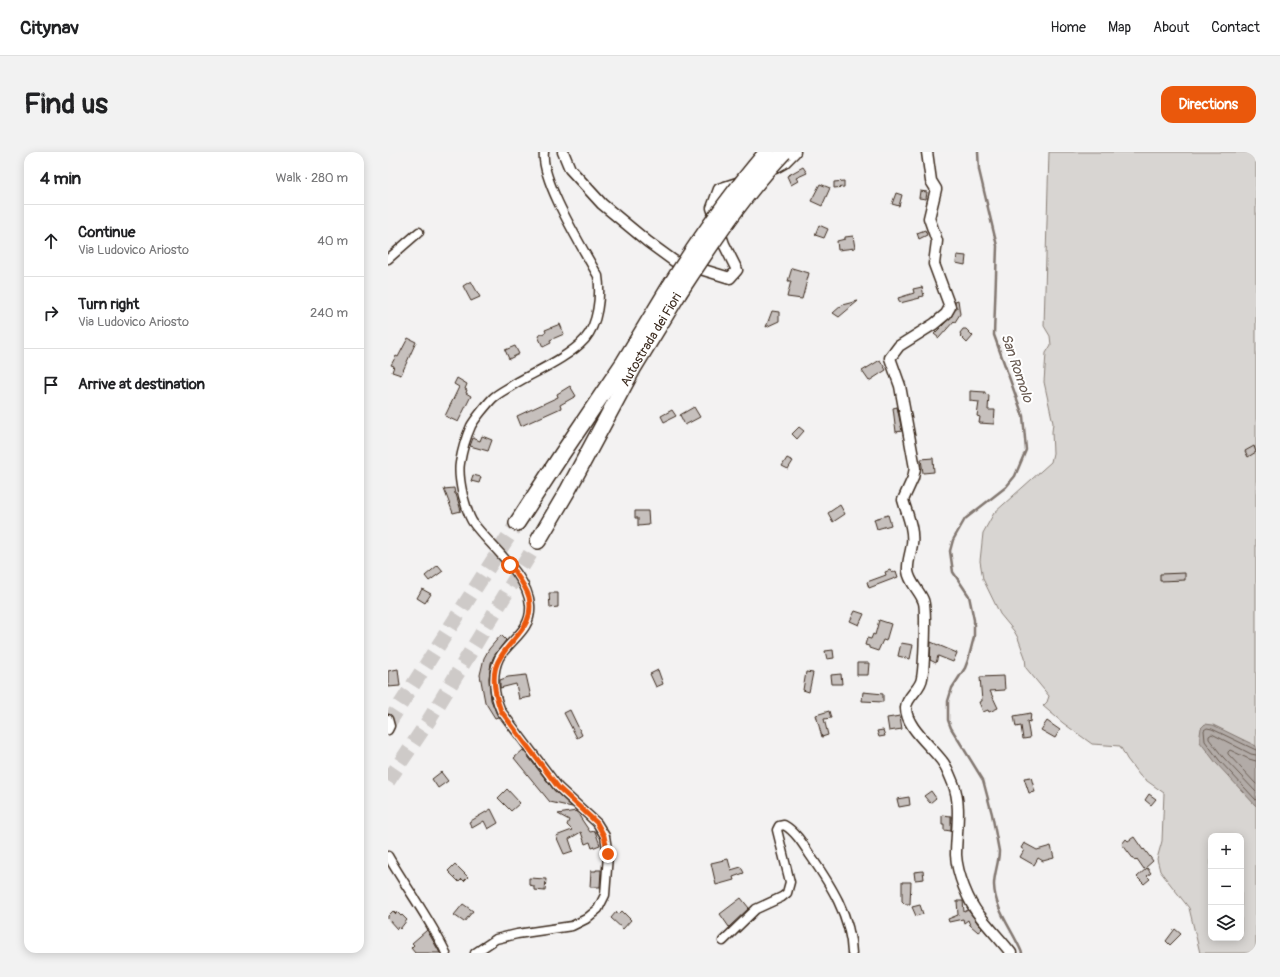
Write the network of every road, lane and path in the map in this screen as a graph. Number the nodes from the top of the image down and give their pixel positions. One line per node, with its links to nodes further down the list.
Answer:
1 (544, 152): 17 (street)
2 (563, 152): 5 (street)
3 (767, 152): 9 (highway, Autostrada dei Fiori, bridge)
4 (784, 152): 9 (highway, Autostrada dei Fiori, bridge)
5 (794, 152)
6 (927, 152): 19 (street)
7 (419, 232): 8 (street)
8 (388, 259)
9 (675, 290): 10 (highway, Autostrada dei Fiori); 11 (highway, Autostrada dei Fiori)
10 (517, 523)
11 (538, 541)
12 (388, 719): 13 (street)
13 (388, 730)
14 (388, 856): 16 (street)
15 (723, 941): 18 (street)
16 (446, 953)
17 (475, 953)
18 (852, 953)
19 (1011, 953)

